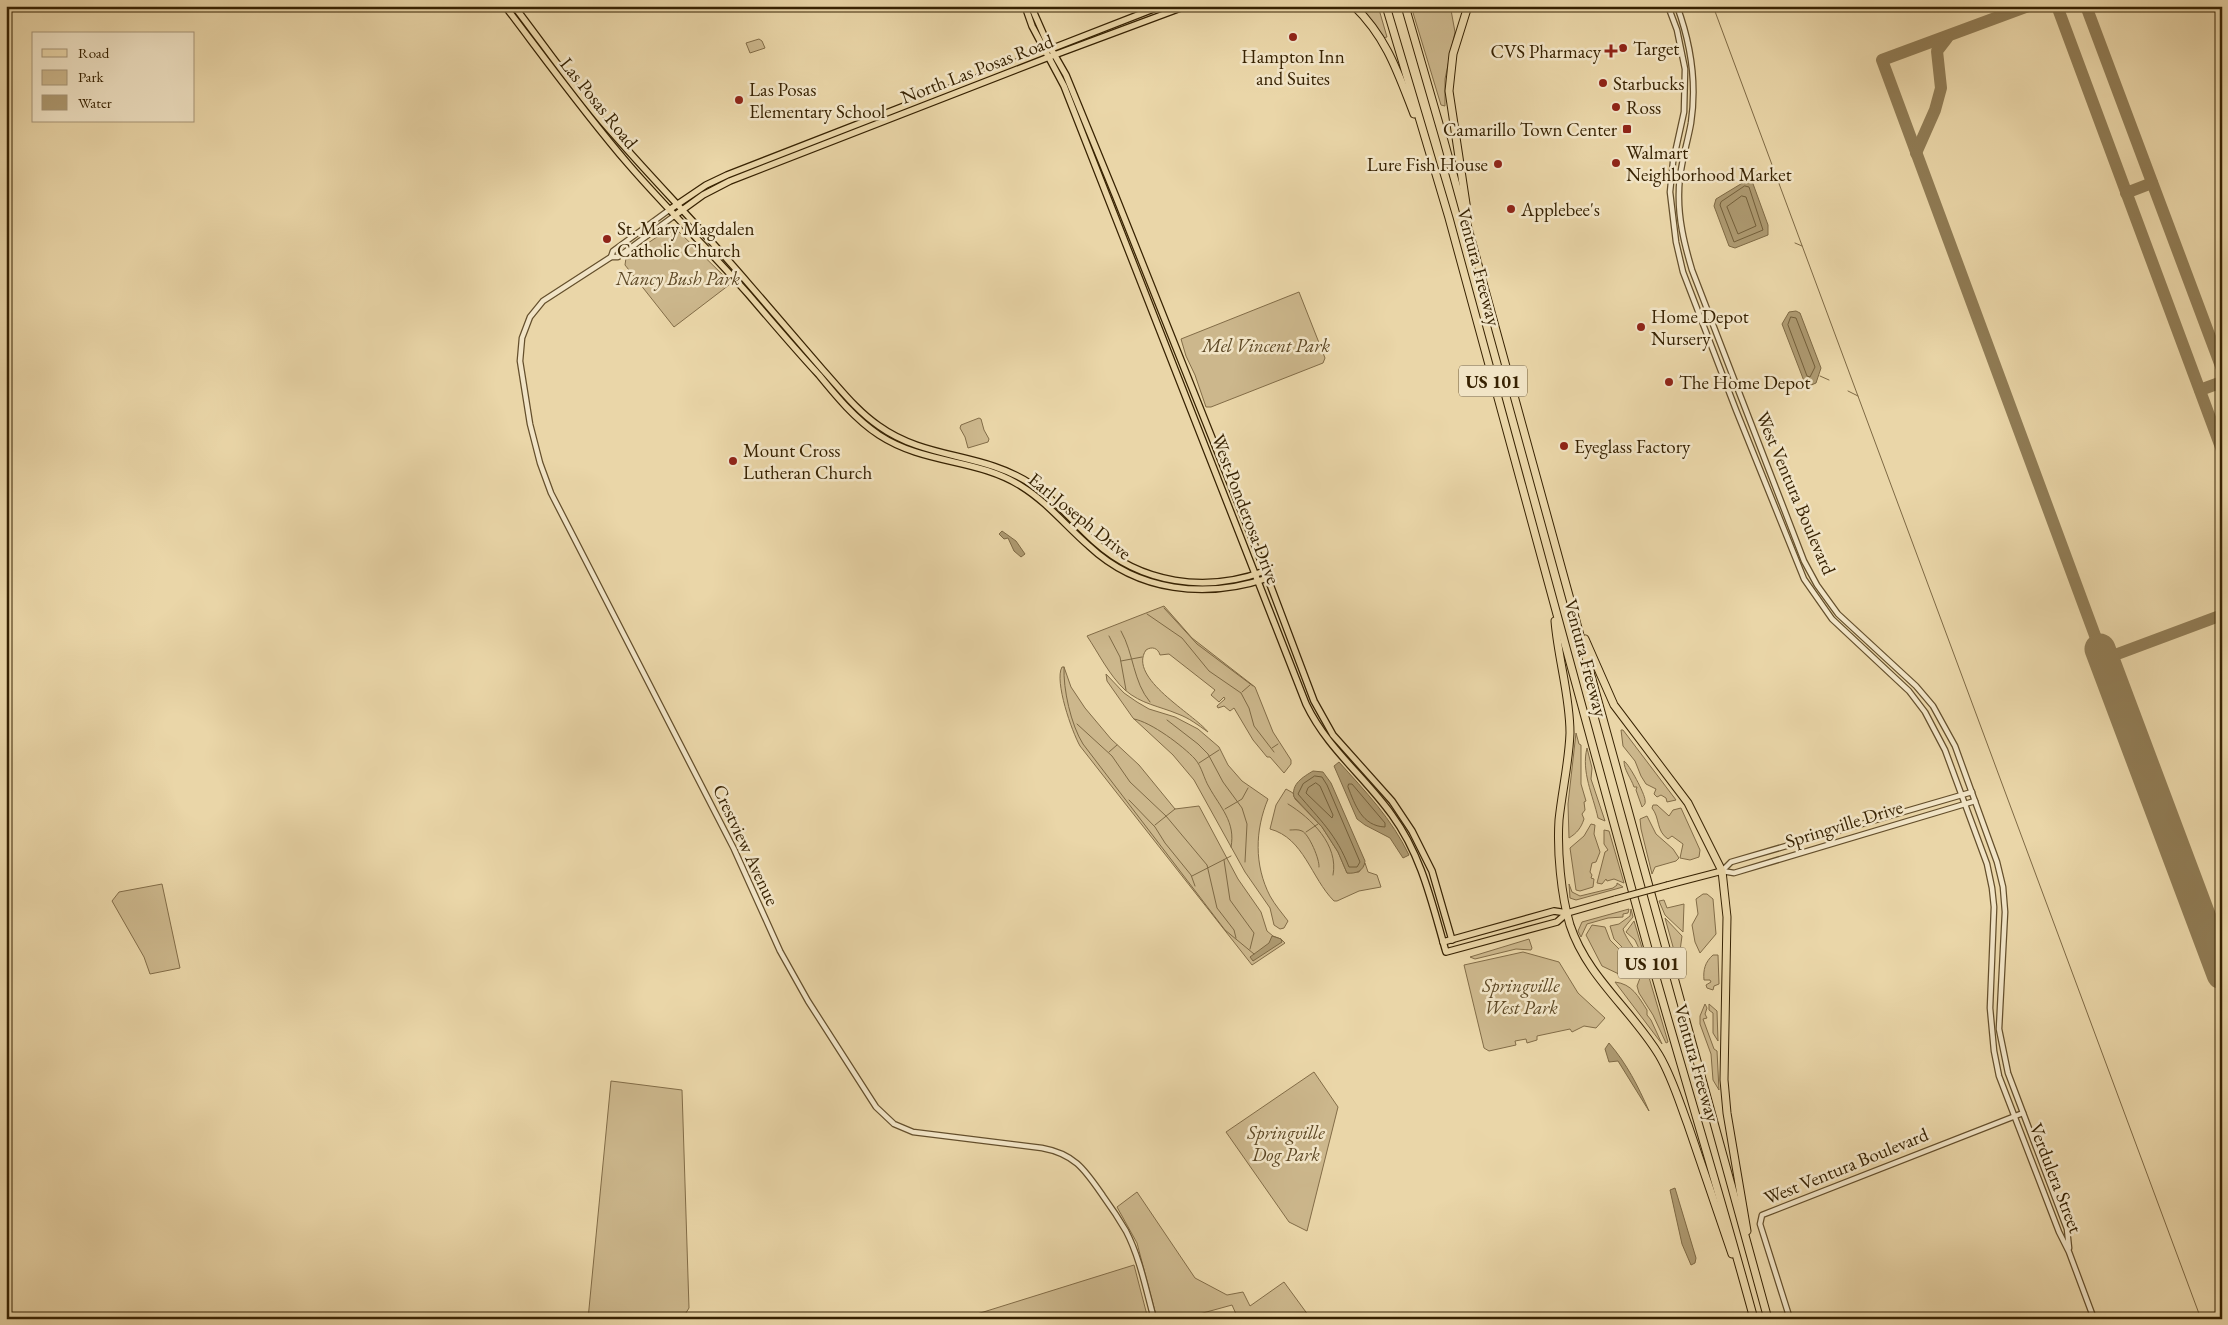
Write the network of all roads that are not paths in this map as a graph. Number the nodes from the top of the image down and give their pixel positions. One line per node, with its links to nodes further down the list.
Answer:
1 (505, 6): 23 (main road, Las Posas Road)
2 (514, 6): 22 (main road, Las Posas Road)
3 (1024, 6): 13 (main road)
4 (1032, 6): 13 (main road)
5 (1161, 6): 13 (main road, North Las Posas Road)
6 (1354, 6): 21 (highway)
7 (1386, 6): 21 (highway, Ventura Freeway / US 101)
8 (1406, 6): 26 (highway, Ventura Freeway / US 101)
9 (1468, 6): 26 (highway)
10 (1668, 6): 43 (street, West Ventura Boulevard)
11 (1677, 6): 42 (street, West Ventura Boulevard)
12 (1184, 7): 14 (main road, North Las Posas Road)
13 (1048, 49): 14 (main road); 15 (main road, North Las Posas Road)
14 (1052, 56): 16 (main road, North Las Posas Road); 19 (main road, West Ponderosa Drive); 20 (main road, West Ponderosa Drive)
15 (1006, 66): 16 (main road); 17 (main road, North Las Posas Road)
16 (1009, 73): 18 (main road, North Las Posas Road)
17 (846, 128): 18 (main road); 22 (main road, North Las Posas Road)
18 (849, 135): 24 (main road, North Las Posas Road)
19 (1091, 135): 20 (main road); 27 (main road, West Ponderosa Drive)
20 (1084, 138): 28 (main road, West Ponderosa Drive)
21 (1431, 156): 37 (highway, Ventura Freeway / US 101)
22 (677, 204): 23 (main road, North Las Posas Road); 24 (main road, Las Posas Road)
23 (669, 210): 25 (main road, Las Posas Road); 29 (street, Crestview Avenue)
24 (682, 210): 25 (main road, North Las Posas Road); 30 (main road, Earl Joseph Drive)
25 (674, 216): 29 (street, Crestview Avenue); 31 (main road, Earl Joseph Drive)
26 (1469, 231): 38 (highway, Ventura Freeway / US 101)
27 (1139, 254): 28 (main road); 34 (main road, West Ponderosa Drive)
28 (1131, 256): 35 (main road, West Ponderosa Drive)
29 (611, 257): 57 (street, Crestview Avenue)
30 (886, 431): 31 (main road); 32 (main road, Earl Joseph Drive)
31 (883, 437): 33 (main road, Earl Joseph Drive)
32 (1046, 496): 33 (main road); 35 (main road, Earl Joseph Drive)
33 (1042, 501): 35 (main road, Earl Joseph Drive)
34 (1265, 571): 35 (main road, Earl Joseph Drive); 36 (main road, West Ponderosa Drive)
35 (1257, 578): 36 (main road, Earl Joseph Drive); 40 (main road, West Ponderosa Drive)
36 (1268, 578): 39 (main road, West Ponderosa Drive)
37 (1555, 606): 49 (highway); 58 (highway, Ventura Freeway / US 101)
38 (1572, 606): 48 (highway); 55 (highway, Ventura Freeway / US 101)
39 (1335, 738): 40 (main road); 41 (main road); 46 (main road, West Ponderosa Drive)
40 (1327, 740): 41 (main road, West Ponderosa Drive)
41 (1332, 746): 47 (main road, West Ponderosa Drive)
42 (1972, 792): 43 (street, Springville Drive); 44 (street, West Ventura Boulevard)
43 (1962, 796): 45 (street, West Ventura Boulevard); 48 (street, Springville Drive)
44 (1975, 801): 45 (street, Springville Drive); 53 (street, West Ventura Boulevard)
45 (1965, 804): 48 (street, Springville Drive); 54 (street, West Ventura Boulevard)
46 (1412, 831): 47 (main road); 50 (main road, West Ponderosa Drive)
47 (1405, 835): 51 (main road, West Ponderosa Drive)
48 (1722, 871): 49 (main road, Springville Drive, bridge); 55 (highway)
49 (1567, 913): 50 (main road, Springville Drive); 52 (main road, Springville Drive); 58 (highway)
50 (1452, 940): 51 (main road, Springville Drive)
51 (1443, 942): 52 (main road, West Ponderosa Drive)
52 (1446, 952)
53 (2023, 1113): 54 (street, West Ventura Boulevard); 56 (street, Verdulera Street)
54 (2015, 1116): 56 (street, Verdulera Street); 60 (street, West Ventura Boulevard)
55 (1746, 1239): 59 (highway, Ventura Freeway / US 101)
56 (2069, 1252): 61 (street, Verdulera Street)
57 (1154, 1319)
58 (1753, 1319)
59 (1768, 1319)
60 (1790, 1319)
61 (2094, 1319)

